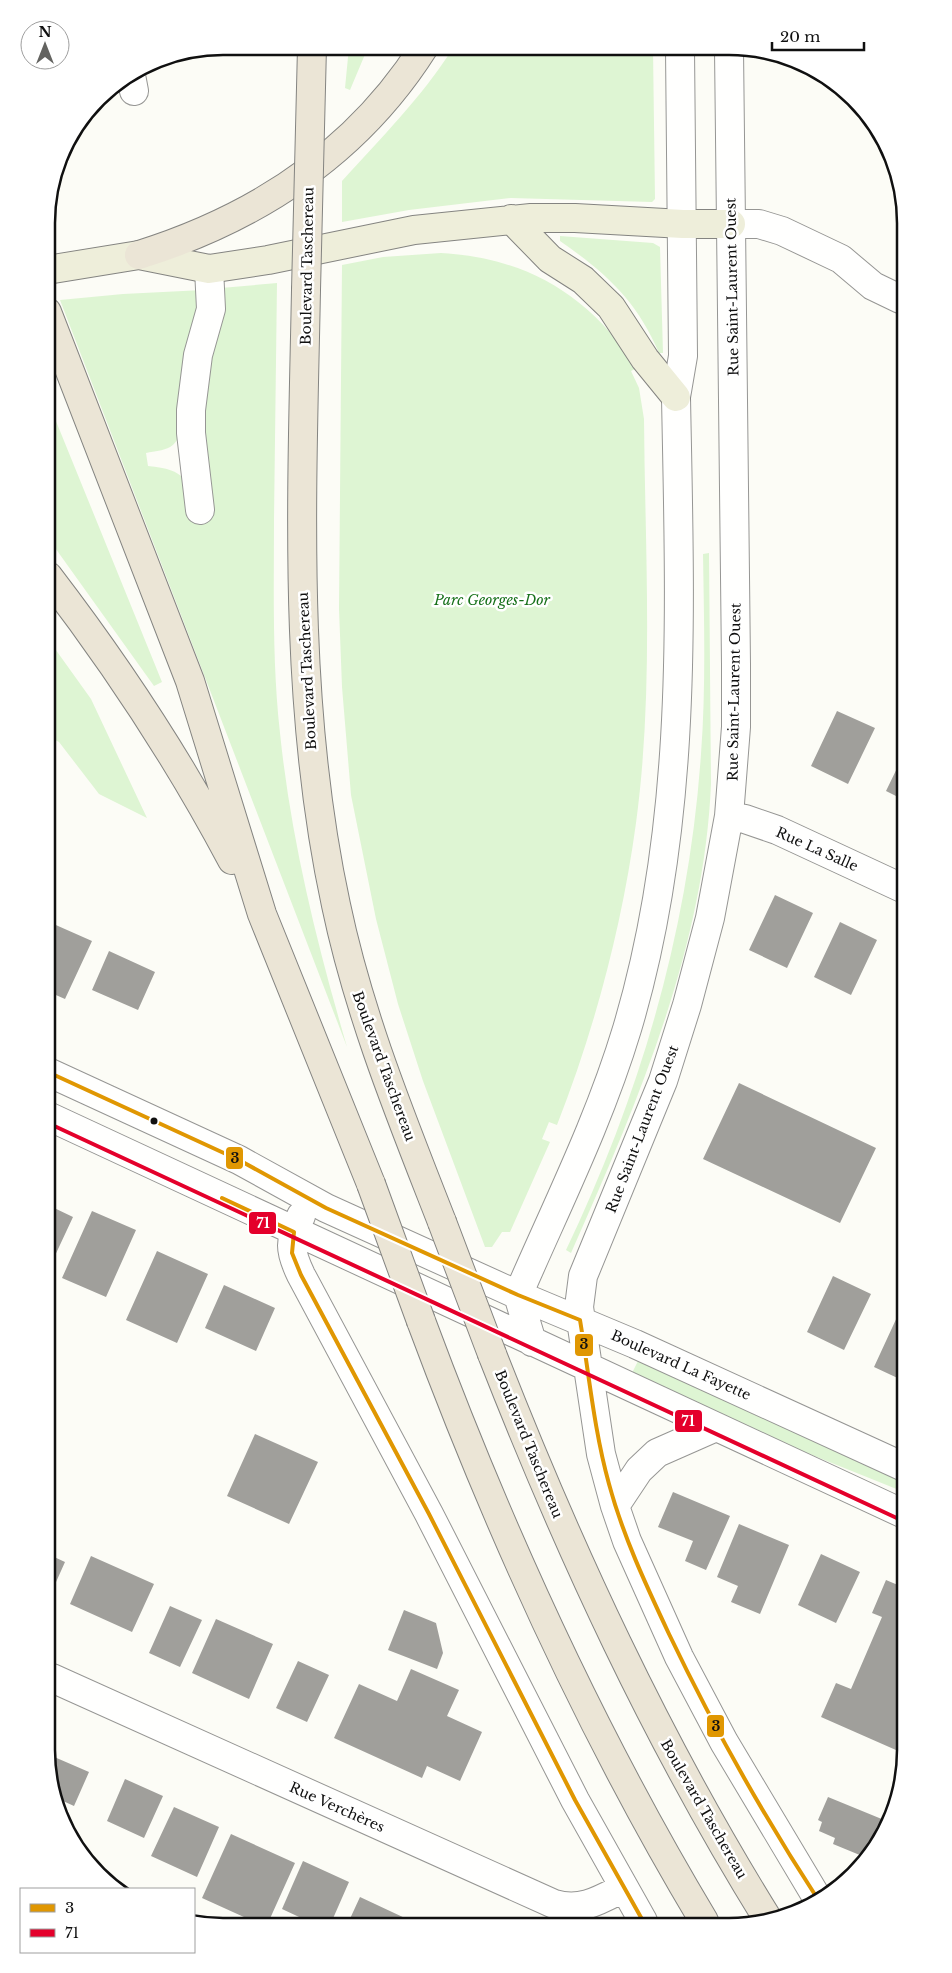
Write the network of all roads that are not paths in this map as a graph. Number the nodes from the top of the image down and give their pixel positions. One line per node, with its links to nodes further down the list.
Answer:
1 (312, 55): 34 (highway, Boulevard Taschereau, bridge)
2 (419, 55): 8 (highway)
3 (680, 55): 6 (street)
4 (729, 55): 7 (street, Rue Saint-Laurent Ouest)
5 (511, 219): 6 (main road); 10 (main road); 13 (main road)
6 (683, 224): 7 (main road); 13 (street)
7 (731, 224): 11 (street); 16 (street, Rue Saint-Laurent Ouest)
8 (140, 255): 9 (main road); 10 (main road)
9 (55, 269)
10 (209, 269): 14 (street)
11 (897, 298)
12 (55, 333): 18 (highway)
13 (676, 397): 23 (street)
14 (200, 510)
15 (55, 586): 18 (highway)
16 (729, 816): 17 (street, Rue La Salle); 24 (street, Rue Saint-Laurent Ouest)
17 (897, 886)
18 (262, 914): 36 (highway, bridge)
19 (55, 1075): 21 (street, Boulevard La Fayette)
20 (55, 1119): 22 (street)
21 (309, 1199): 22 (street); 23 (street, Boulevard La Fayette)
22 (294, 1232): 25 (street); 32 (street)
23 (518, 1295): 24 (street, Boulevard La Fayette); 25 (street)
24 (580, 1320): 26 (street, Rue Saint-Laurent Ouest); 28 (street, Boulevard La Fayette)
25 (532, 1342): 26 (street)
26 (589, 1369): 27 (street); 29 (street)
27 (716, 1427): 29 (street); 30 (street)
28 (897, 1464)
29 (615, 1506): 33 (street)
30 (897, 1511)
31 (55, 1679): 32 (street, Rue Verchères)
32 (623, 1888): 35 (street)
33 (815, 1894)
34 (765, 1914)
35 (641, 1918)
36 (702, 1918)

